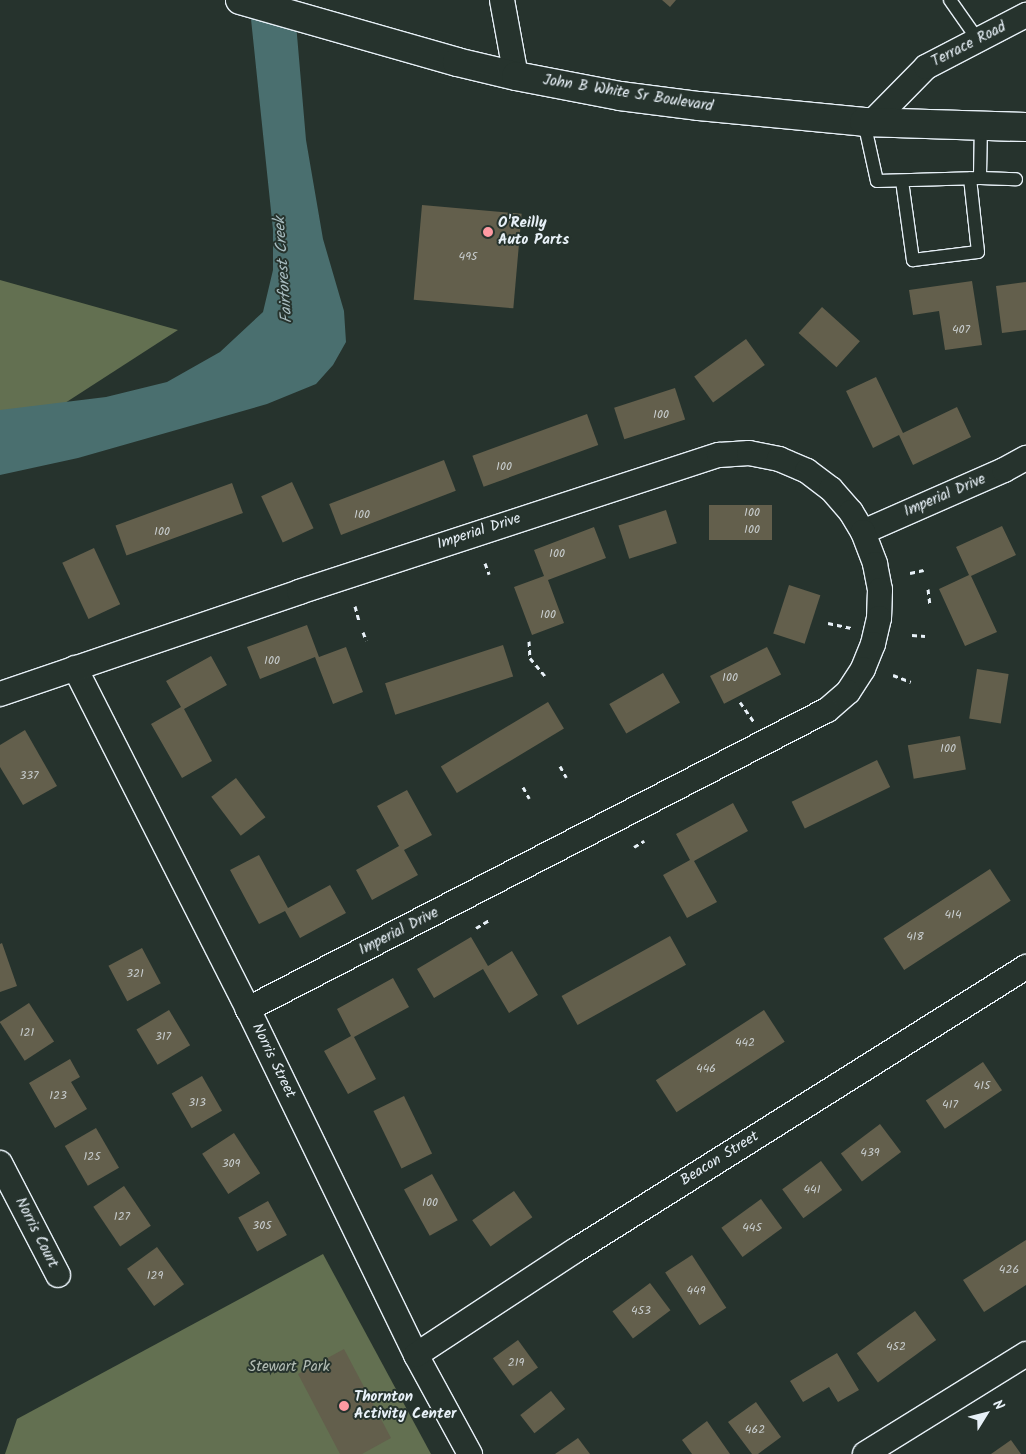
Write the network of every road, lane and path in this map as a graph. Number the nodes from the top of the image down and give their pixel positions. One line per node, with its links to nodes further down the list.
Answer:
1 (240, 0): 6 (main road, John B White Sr Boulevard)
2 (502, 0): 6 (street)
3 (950, 0): 5 (lane)
4 (1026, 15): 5 (street, Terrace Road)
5 (978, 40): 7 (street, Terrace Road)
6 (516, 76): 7 (main road, John B White Sr Boulevard)
7 (868, 122): 8 (main road, John B White Sr Boulevard); 12 (lane)
8 (981, 124): 9 (main road, John B White Sr Boulevard); 10 (lane)
9 (1026, 127)
10 (975, 178): 11 (lane); 12 (lane); 12 (lane)
11 (1016, 179)
12 (902, 181)
13 (1026, 458): 14 (street, Imperial Drive)
14 (863, 532): 30 (street, Imperial Drive); 46 (street, Imperial Drive)
15 (485, 563): 18 (path)
16 (924, 570): 17 (path)
17 (910, 573)
18 (489, 574)
19 (928, 589): 20 (path)
20 (930, 605)
21 (354, 606): 22 (path)
22 (359, 621)
23 (828, 623): 24 (path)
24 (858, 629)
25 (363, 632): 28 (path)
26 (912, 635): 27 (path)
27 (925, 636)
28 (366, 640)
29 (529, 641): 32 (path)
30 (75, 668): 34 (street); 46 (street, Norris Street)
31 (893, 675): 33 (path)
32 (545, 676)
33 (911, 682)
34 (0, 694)
35 (740, 702): 36 (path)
36 (756, 725)
37 (560, 766): 38 (path)
38 (566, 777)
39 (523, 787): 40 (path)
40 (529, 798)
41 (644, 841): 42 (path)
42 (634, 847)
43 (491, 919): 44 (path)
44 (476, 928)
45 (1026, 967): 50 (street, Beacon Street)
46 (248, 1010): 50 (street, Norris Street)
47 (0, 1163): 48 (street, Norris Court)
48 (58, 1275)
49 (1026, 1354): 52 (street)
50 (416, 1355): 51 (street, Norris Street)
51 (470, 1454)
52 (866, 1454)

